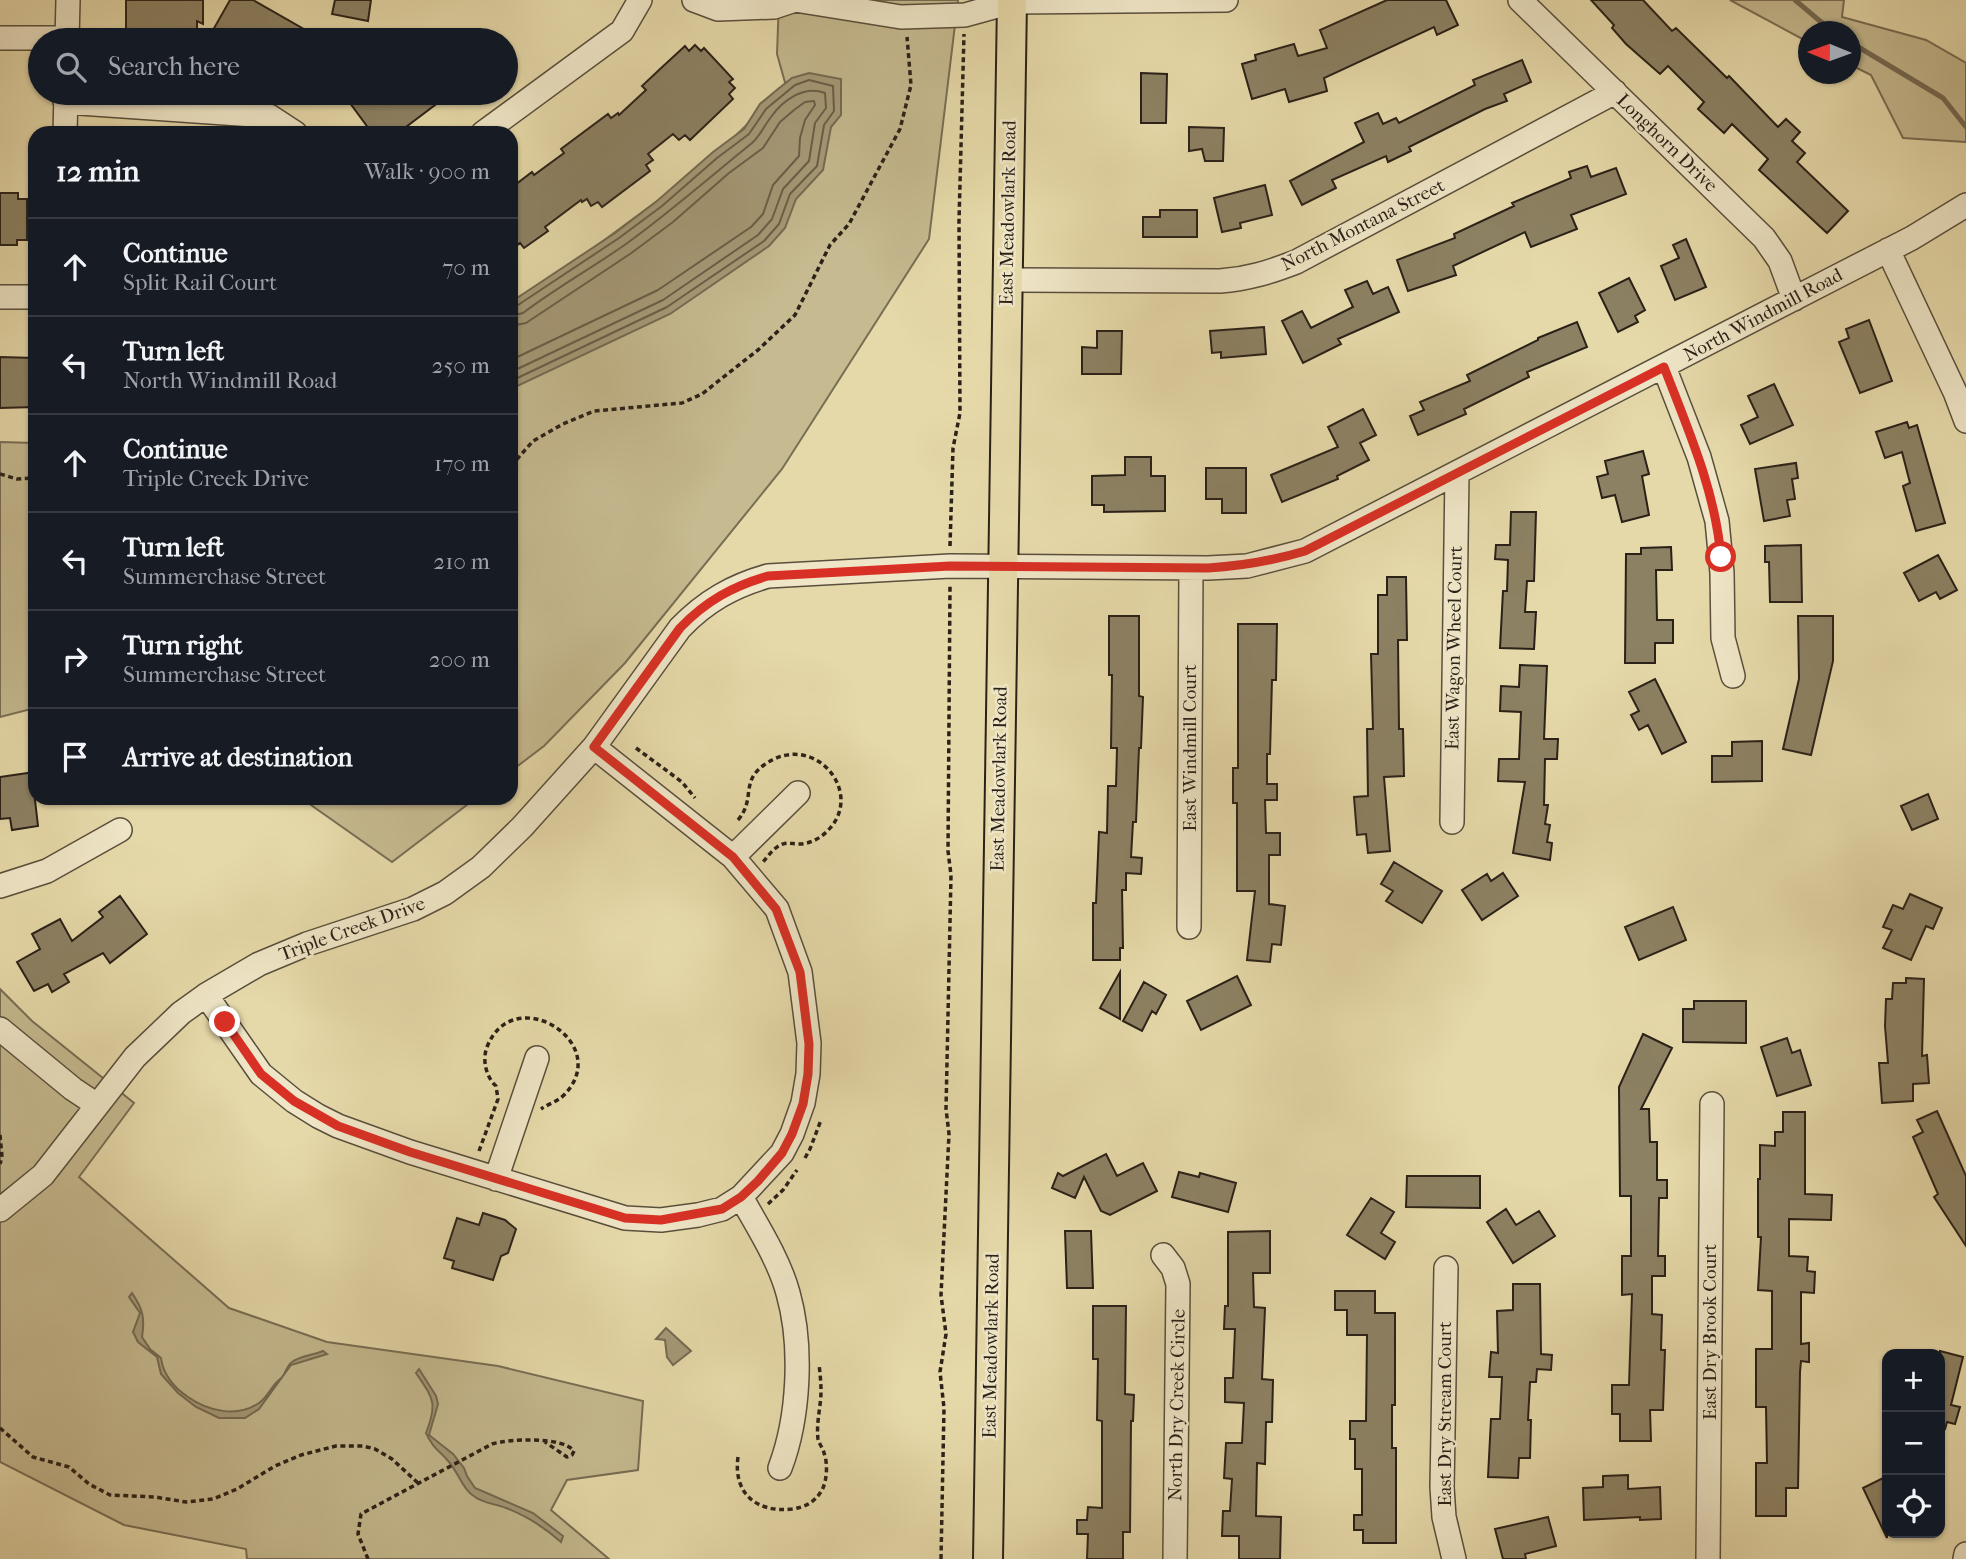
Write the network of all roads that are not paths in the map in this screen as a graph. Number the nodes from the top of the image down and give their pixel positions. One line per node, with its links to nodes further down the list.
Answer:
1 (68, 0): 8 (street)
2 (640, 0): 16 (street)
3 (694, 0): 4 (street)
4 (795, 0): 7 (street)
5 (1226, 0): 7 (street)
6 (1520, 0): 11 (street, Longhorn Drive)
7 (1011, 1): 19 (main road, East Meadowlark Road)
8 (67, 28)
9 (0, 38): 10 (street)
10 (28, 38)
11 (1615, 92): 19 (street, North Montana Street); 22 (street, Longhorn Drive)
12 (66, 105): 14 (street)
13 (145, 105): 15 (street)
14 (65, 126)
15 (284, 126)
16 (493, 126)
17 (1966, 205): 18 (street, North Windmill Road)
18 (1888, 250): 22 (street, North Windmill Road); 24 (street)
19 (1007, 280): 26 (main road, East Meadowlark Road)
20 (0, 297): 21 (street)
21 (28, 297)
22 (1794, 299): 23 (street, North Windmill Road)
23 (1664, 367): 25 (street, North Windmill Road); 28 (street)
24 (1966, 421)
25 (1457, 473): 27 (street, North Windmill Road); 31 (street, East Wagon Wheel Court)
26 (1003, 566): 27 (street, North Windmill Road); 29 (street, Triple Creek Drive); 48 (main road, East Meadowlark Road)
27 (1191, 568): 35 (street, East Windmill Court)
28 (1733, 676)
29 (594, 747): 33 (street); 36 (street, Triple Creek Drive)
30 (798, 793): 33 (street)
31 (1452, 822)
32 (120, 830): 34 (street)
33 (739, 851): 42 (street)
34 (0, 886)
35 (1189, 927)
36 (206, 995): 40 (street, Triple Creek Drive); 41 (street)
37 (0, 1029): 40 (street)
38 (537, 1058): 41 (street)
39 (1712, 1104): 51 (street, East Dry Brook Court)
40 (97, 1105): 43 (street, Triple Creek Drive)
41 (496, 1179): 42 (street)
42 (746, 1206): 46 (street)
43 (0, 1210)
44 (1163, 1255): 49 (street, North Dry Creek Circle)
45 (1446, 1268): 50 (street, East Dry Stream Court)
46 (780, 1468)
47 (1966, 1554): 52 (street)
48 (988, 1559)
49 (1175, 1559)
50 (1454, 1559)
51 (1708, 1559)
52 (1965, 1559)

